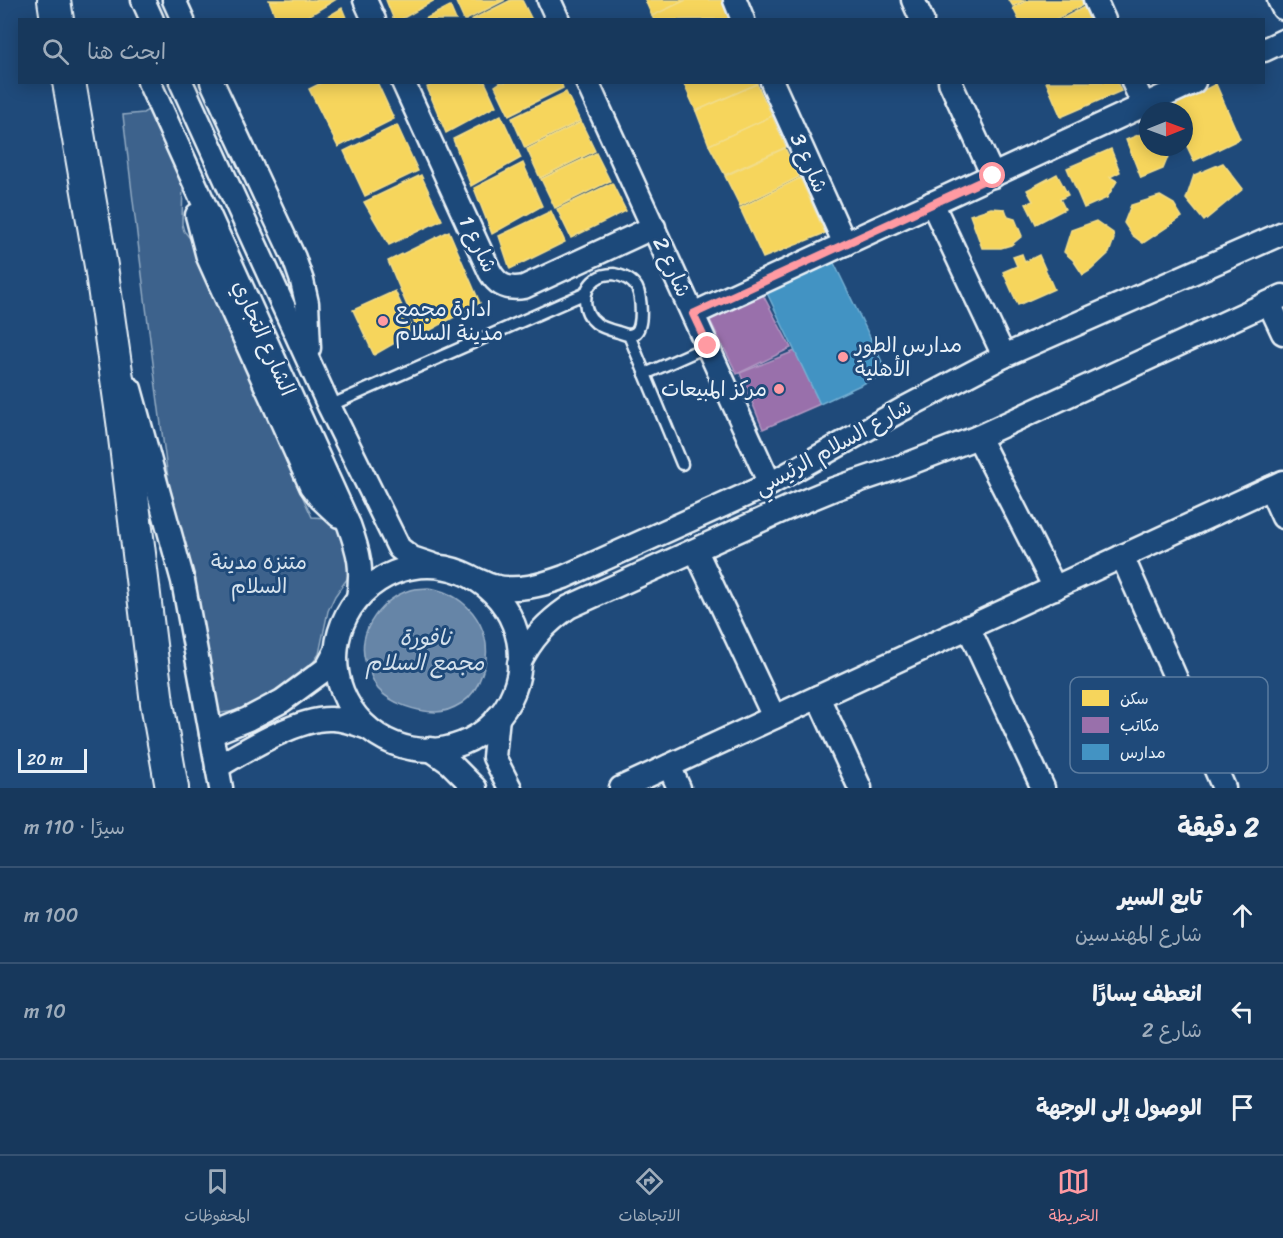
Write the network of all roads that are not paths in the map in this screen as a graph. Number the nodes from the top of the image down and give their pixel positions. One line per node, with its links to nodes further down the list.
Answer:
1 (54, 0): 11 (street)
2 (143, 0): 12 (street)
3 (174, 0): 13 (street)
4 (365, 0): 14 (street)
5 (549, 0): 15 (street)
6 (735, 0): 16 (street)
7 (913, 0): 17 (street)
8 (1095, 0): 18 (street)
9 (1279, 0): 10 (street)
10 (1283, 8)
11 (57, 18)
12 (151, 18)
13 (182, 18)
14 (373, 18)
15 (557, 18)
16 (742, 18)
17 (921, 18)
18 (1103, 18)
19 (1283, 41): 20 (street)
20 (1265, 49)
21 (69, 84): 39 (street)
22 (150, 84): 60 (street, الشارع التجاري)
23 (182, 84): 47 (street, الشارع التجاري)
24 (213, 84): 47 (street)
25 (404, 84): 36 (street, شارع 1)
26 (588, 84): 36 (street, شارع 2)
27 (773, 84): 38 (street, شارع 3)
28 (951, 84): 34 (street)
29 (1134, 84): 31 (street)
30 (1190, 84): 32 (street)
31 (1142, 102)
32 (1152, 102)
33 (1139, 108): 34 (street)
34 (993, 176): 35 (street)
35 (932, 204): 38 (street); 46 (street)
36 (654, 227): 42 (street, شارع 2)
37 (1283, 234): 46 (street, شارع السلام الرئيسي)
38 (845, 244): 42 (street)
39 (101, 266): 69 (street); 74 (street)
40 (586, 293): 44 (lane); 44 (lane); 49 (lane)
41 (1276, 299): 43 (street); 50 (street, شارع السلام الرئيسي)
42 (693, 314): 45 (street, شارع 2)
43 (1283, 333)
44 (629, 335): 48 (lane)
45 (708, 346): 48 (lane); 52 (street, شارع 2)
46 (1004, 356): 52 (street, شارع السلام الرئيسي)
47 (312, 368): 49 (street, الشارع التجاري)
48 (645, 374): 51 (lane)
49 (329, 406): 57 (street, الشارع التجاري)
50 (978, 437): 55 (street, شارع السلام الرئيسي); 59 (street)
51 (682, 464)
52 (771, 484): 58 (street, شارع السلام الرئيسي)
53 (1276, 485): 54 (street); 56 (street)
54 (1283, 517)
55 (696, 551): 63 (street, شارع السلام الرئيسي); 67 (street)
56 (1122, 556): 59 (street); 64 (street)
57 (434, 566): 58 (street); 60 (street)
58 (475, 579): 63 (street)
59 (1055, 588): 61 (street)
60 (358, 598): 62 (street)
61 (968, 627): 65 (street); 80 (street)
62 (336, 651): 68 (street); 69 (street)
63 (519, 664): 66 (street)
64 (1175, 677)
65 (818, 697): 67 (street); 79 (street)
66 (498, 717): 70 (street); 76 (street)
67 (774, 717): 71 (street)
68 (369, 728): 70 (street); 73 (street)
69 (211, 734): 73 (street)
70 (430, 749): 75 (street)
71 (669, 766): 77 (street); 78 (street)
72 (1217, 773): 81 (street)
73 (219, 777)
74 (172, 788)
75 (475, 788)
76 (510, 788)
77 (621, 788)
78 (679, 788)
79 (860, 788)
80 (1043, 788)
81 (1224, 788)

